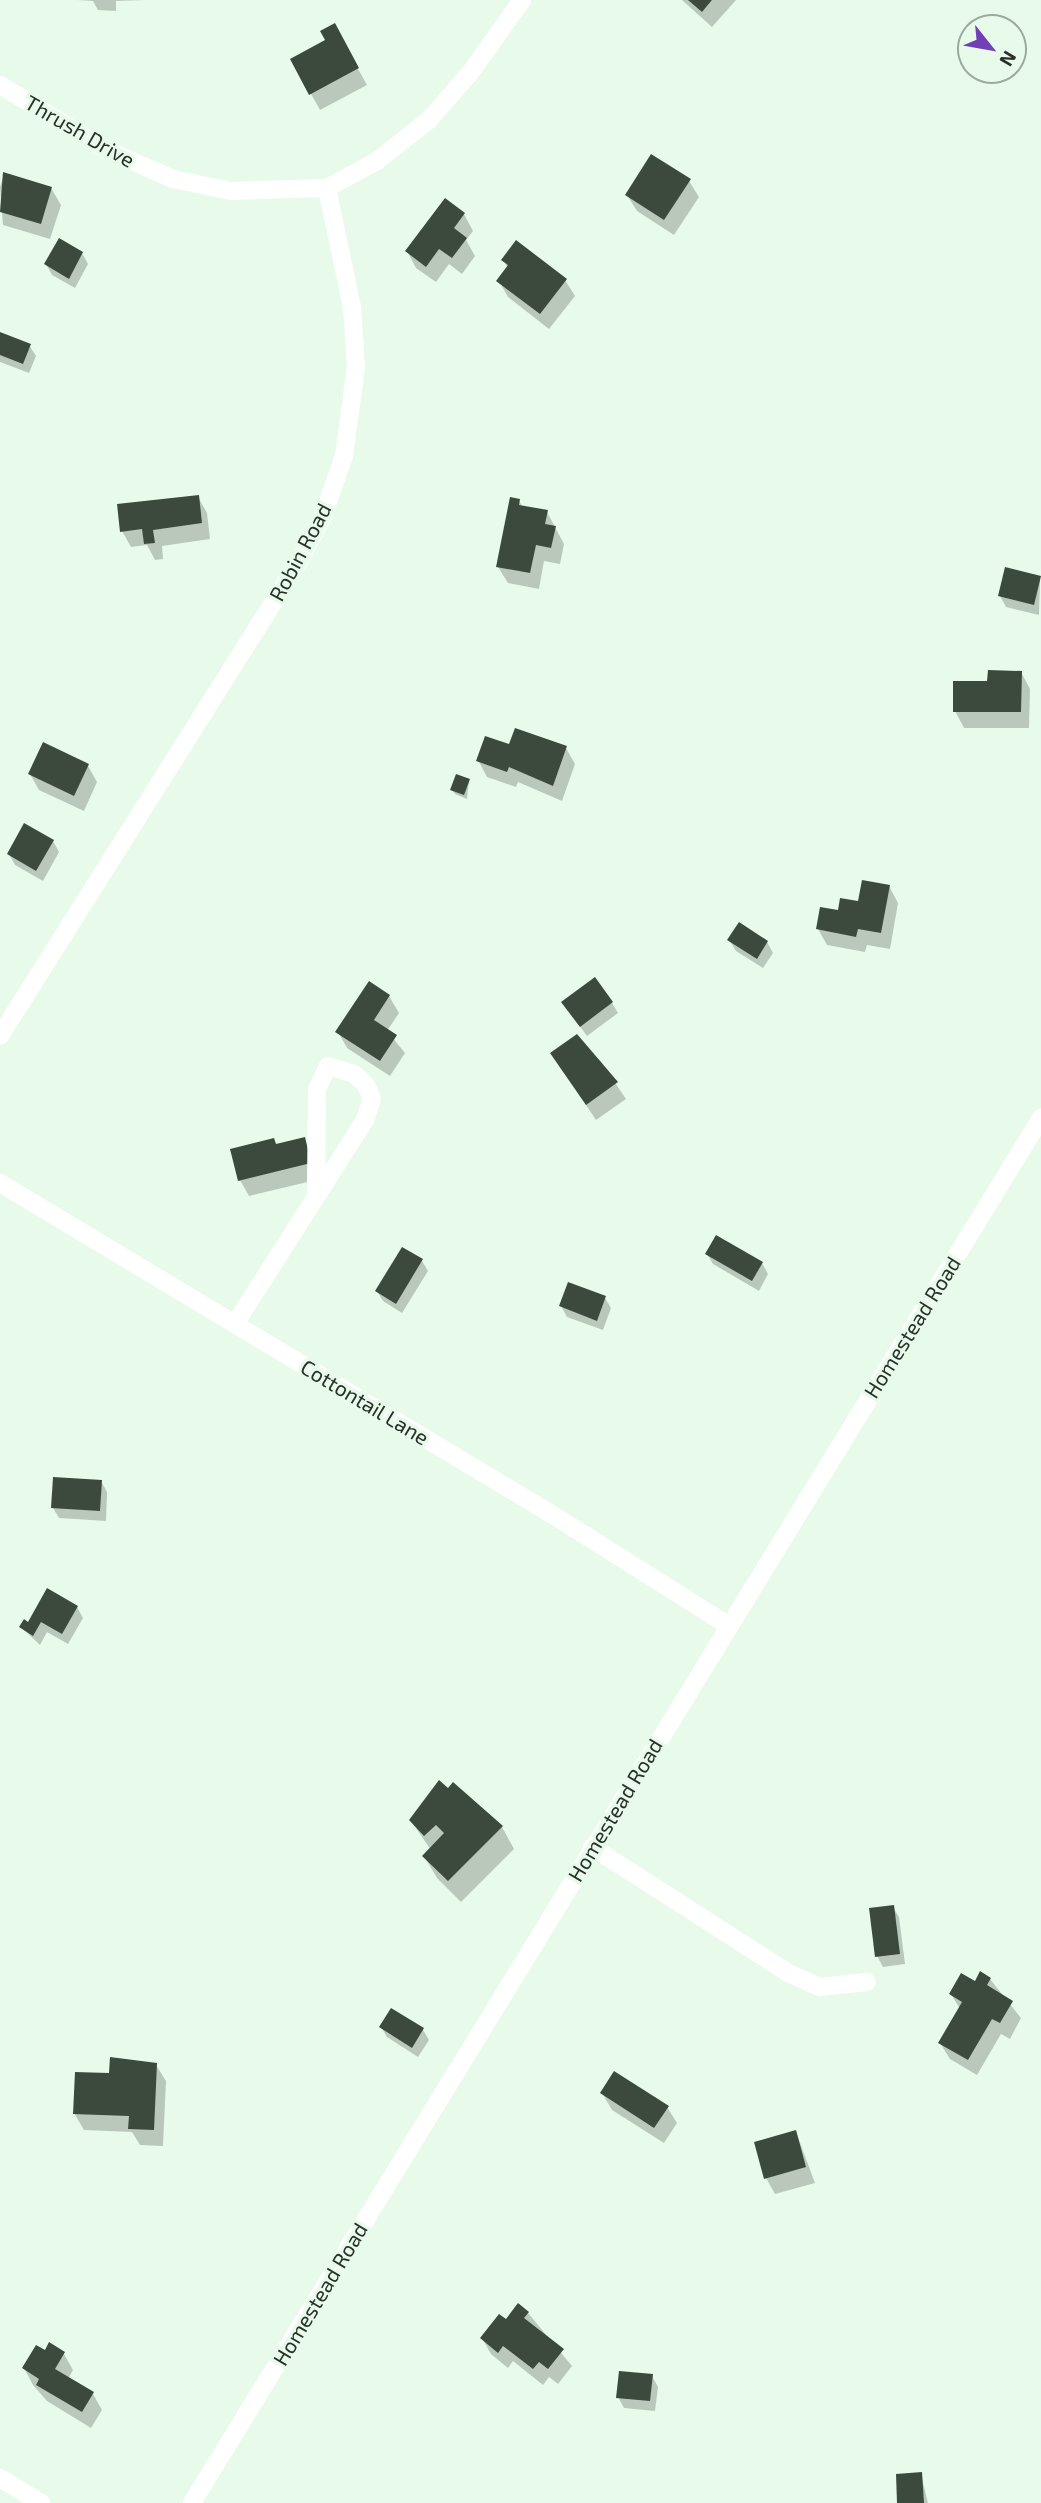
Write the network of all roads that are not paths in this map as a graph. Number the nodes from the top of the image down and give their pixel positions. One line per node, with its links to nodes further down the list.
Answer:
1 (522, 0): 3 (street)
2 (0, 85): 3 (street, Thrush Drive)
3 (327, 188): 4 (street, Robin Road)
4 (0, 1036)
5 (1041, 1118): 9 (street, Homestead Road)
6 (0, 1183): 8 (street, Cottontail Lane)
7 (316, 1192): 7 (street); 8 (street)
8 (235, 1324): 9 (street, Cottontail Lane)
9 (727, 1625): 10 (street, Homestead Road)
10 (592, 1847): 11 (street); 14 (street, Homestead Road)
11 (867, 1982)
12 (0, 2478): 13 (street)
13 (41, 2503)
14 (192, 2503)

